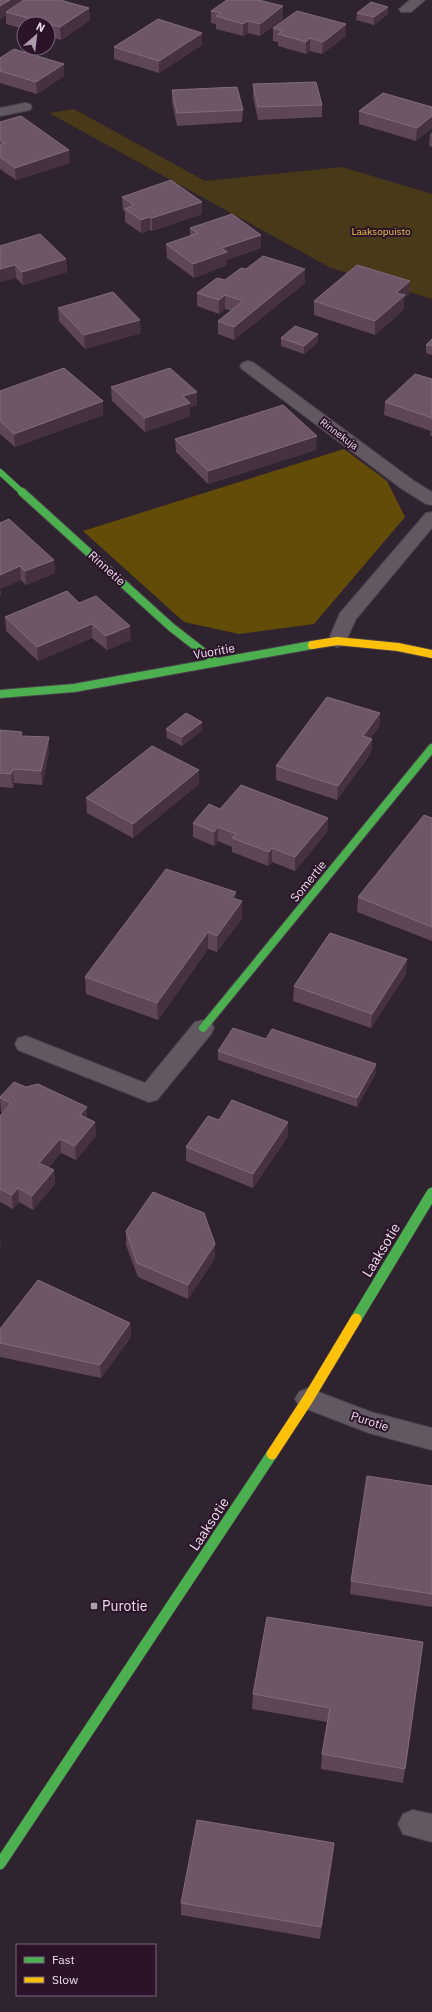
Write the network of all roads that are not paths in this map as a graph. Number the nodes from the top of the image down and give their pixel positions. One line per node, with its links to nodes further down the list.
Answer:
1 (418, 0): 2 (street)
2 (406, 9)
3 (25, 107): 4 (street)
4 (0, 112)
5 (248, 366): 7 (street, Rinnekuja)
6 (0, 472): 11 (street, Rinnetie)
7 (432, 500)
8 (432, 517): 9 (street)
9 (337, 641): 10 (street, Vuoritie); 11 (street, Vuoritie)
10 (432, 654)
11 (216, 662): 12 (street, Vuoritie)
12 (0, 694)
13 (432, 748): 14 (street, Somertie)
14 (203, 1028): 15 (street)
15 (26, 1044)
16 (432, 1193): 17 (street, Laaksotie)
17 (308, 1399): 18 (street, Purotie); 19 (street, Laaksotie)
18 (432, 1440)
19 (0, 1864)

